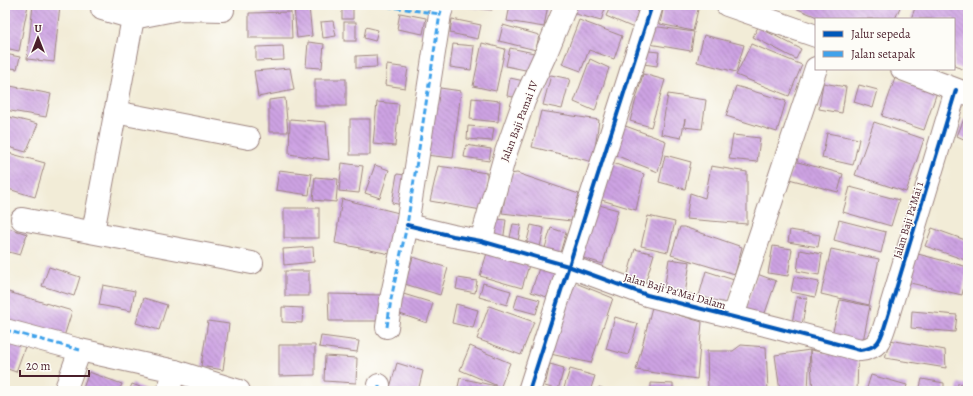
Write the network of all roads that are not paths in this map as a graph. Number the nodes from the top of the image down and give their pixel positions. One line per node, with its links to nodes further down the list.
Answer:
1 (102, 5): 7 (street)
2 (443, 5): 15 (street)
3 (566, 5): 17 (street, Jalan Baji Pamai IV)
4 (652, 5): 19 (street)
5 (727, 5): 8 (street)
6 (223, 10): 7 (street)
7 (133, 18): 12 (street)
8 (815, 36)
9 (815, 70): 20 (street)
10 (905, 70): 11 (street)
11 (962, 92): 23 (street, Jalan Baji Pa'Mai 1)
12 (115, 112): 13 (street); 16 (street)
13 (249, 138)
14 (22, 219): 16 (street)
15 (407, 225): 17 (street, Jalan Baji Pa'Mai Dalam); 21 (street)
16 (92, 232): 18 (street)
17 (481, 241): 19 (street, Jalan Baji Pa'Mai Dalam)
18 (252, 263)
19 (568, 266): 20 (street, Jalan Baji Pa'Mai Dalam); 28 (street)
20 (733, 316): 23 (street, Jalan Baji Pa'Mai Dalam)
21 (387, 327)
22 (5, 330): 24 (street)
23 (869, 349)
24 (80, 350): 25 (street); 26 (street)
25 (171, 381): 27 (street)
26 (65, 391)
27 (239, 391)
28 (529, 391)

